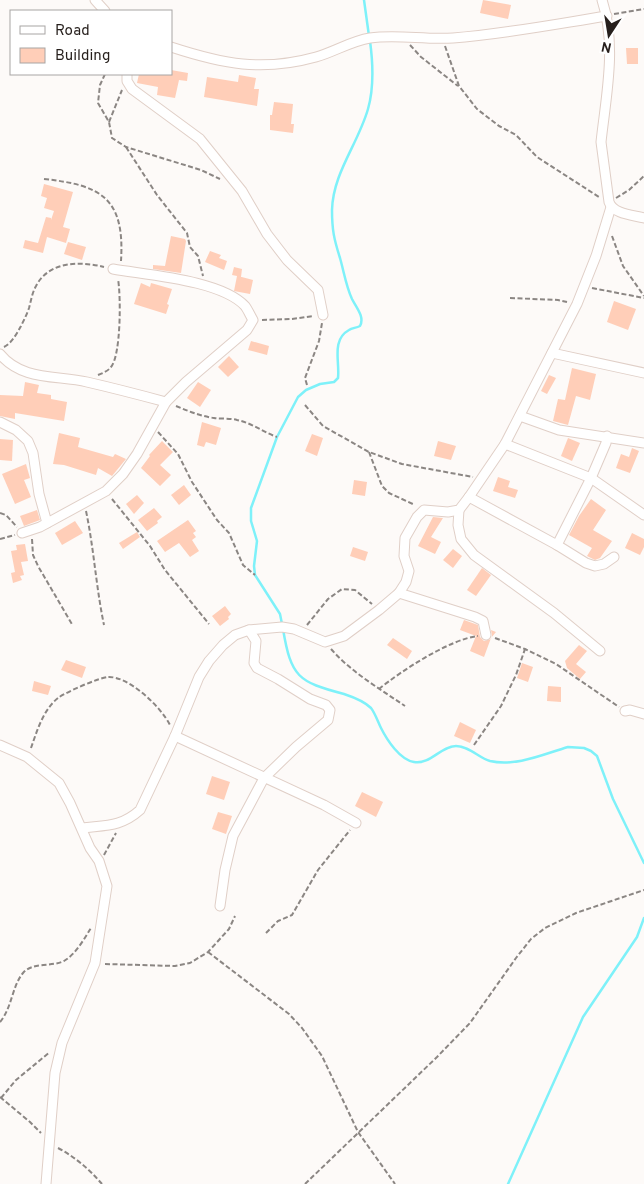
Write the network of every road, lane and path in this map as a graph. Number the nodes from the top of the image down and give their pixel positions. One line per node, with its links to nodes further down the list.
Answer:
1 (95, 0): 4 (street)
2 (602, 0): 5 (street)
3 (644, 9): 5 (path)
4 (104, 10)
5 (607, 16): 7 (street); 17 (street)
6 (402, 36): 7 (street); 8 (street); 11 (path)
7 (444, 38): 11 (path)
8 (172, 47)
9 (104, 75): 12 (path)
10 (127, 78): 12 (path); 26 (street)
11 (459, 86): 17 (path)
12 (109, 122): 13 (path)
13 (126, 147): 16 (path); 21 (path)
14 (644, 176): 17 (path)
15 (44, 179): 20 (path)
16 (220, 179)
17 (610, 204): 18 (street); 19 (street)
18 (644, 218)
19 (606, 225): 22 (street); 23 (path)
20 (116, 270): 21 (street); 29 (path); 31 (path)
21 (206, 285): 27 (street)
22 (584, 286): 23 (path); 25 (street)
23 (644, 297)
24 (510, 298): 25 (path)
25 (577, 304): 28 (street)
26 (323, 314): 27 (path); 32 (path)
27 (252, 320): 33 (street)
28 (552, 353): 30 (street); 35 (street)
29 (0, 355): 31 (street)
30 (644, 373)
31 (84, 381): 33 (street)
32 (307, 385)
33 (166, 402): 37 (street); 39 (path)
34 (305, 405): 42 (path)
35 (520, 416): 38 (street); 41 (street)
36 (0, 422): 52 (street)
37 (153, 427): 45 (street); 58 (path)
38 (607, 436): 40 (street); 43 (street)
39 (277, 437)
40 (644, 443)
41 (505, 444): 43 (street); 44 (street)
42 (368, 452): 44 (path); 48 (path)
43 (591, 478): 51 (street); 56 (street)
44 (482, 479): 46 (street)
45 (106, 491): 47 (street); 61 (path)
46 (469, 497): 49 (street); 56 (street)
47 (84, 504): 52 (street); 62 (path)
48 (424, 510): 49 (street); 59 (street)
49 (459, 510): 69 (street)
50 (0, 513): 54 (path)
51 (644, 515)
52 (47, 523): 53 (street)
53 (31, 531): 54 (street); 63 (path)
54 (22, 533): 55 (path)
55 (0, 539)
56 (557, 545): 57 (street)
57 (614, 557)
58 (255, 575)
59 (399, 593): 60 (street); 66 (street)
60 (379, 610): 65 (path); 67 (street)
61 (209, 624)
62 (104, 625)
63 (73, 626)
64 (249, 630): 65 (street); 74 (street); 78 (street)
65 (300, 632): 67 (street)
66 (486, 635): 68 (path); 70 (path)
67 (325, 642): 70 (path)
68 (525, 649): 72 (path); 76 (path)
69 (600, 651)
70 (379, 689): 71 (path)
71 (405, 706)
72 (625, 711): 73 (street)
73 (644, 714)
74 (175, 736): 77 (path); 78 (street); 80 (street)
75 (0, 745): 77 (street)
76 (474, 745)
77 (27, 757): 81 (street)
78 (264, 778): 79 (street); 84 (street)
79 (356, 823): 87 (path)
80 (118, 824): 81 (street); 82 (path)
81 (82, 828): 82 (street)
82 (99, 861): 85 (street)
83 (644, 890): 93 (path)
84 (220, 906)
85 (103, 913): 89 (street); 90 (path)
86 (236, 916): 88 (path)
87 (266, 933)
88 (208, 952): 89 (path); 93 (path)
89 (95, 963): 91 (street)
90 (0, 1022)
91 (62, 1043): 92 (path); 94 (street)
92 (1, 1097): 94 (path)
93 (358, 1132): 97 (path); 98 (path)
94 (50, 1143): 95 (street); 96 (path)
95 (46, 1184)
96 (102, 1184)
97 (305, 1184)
98 (395, 1184)

